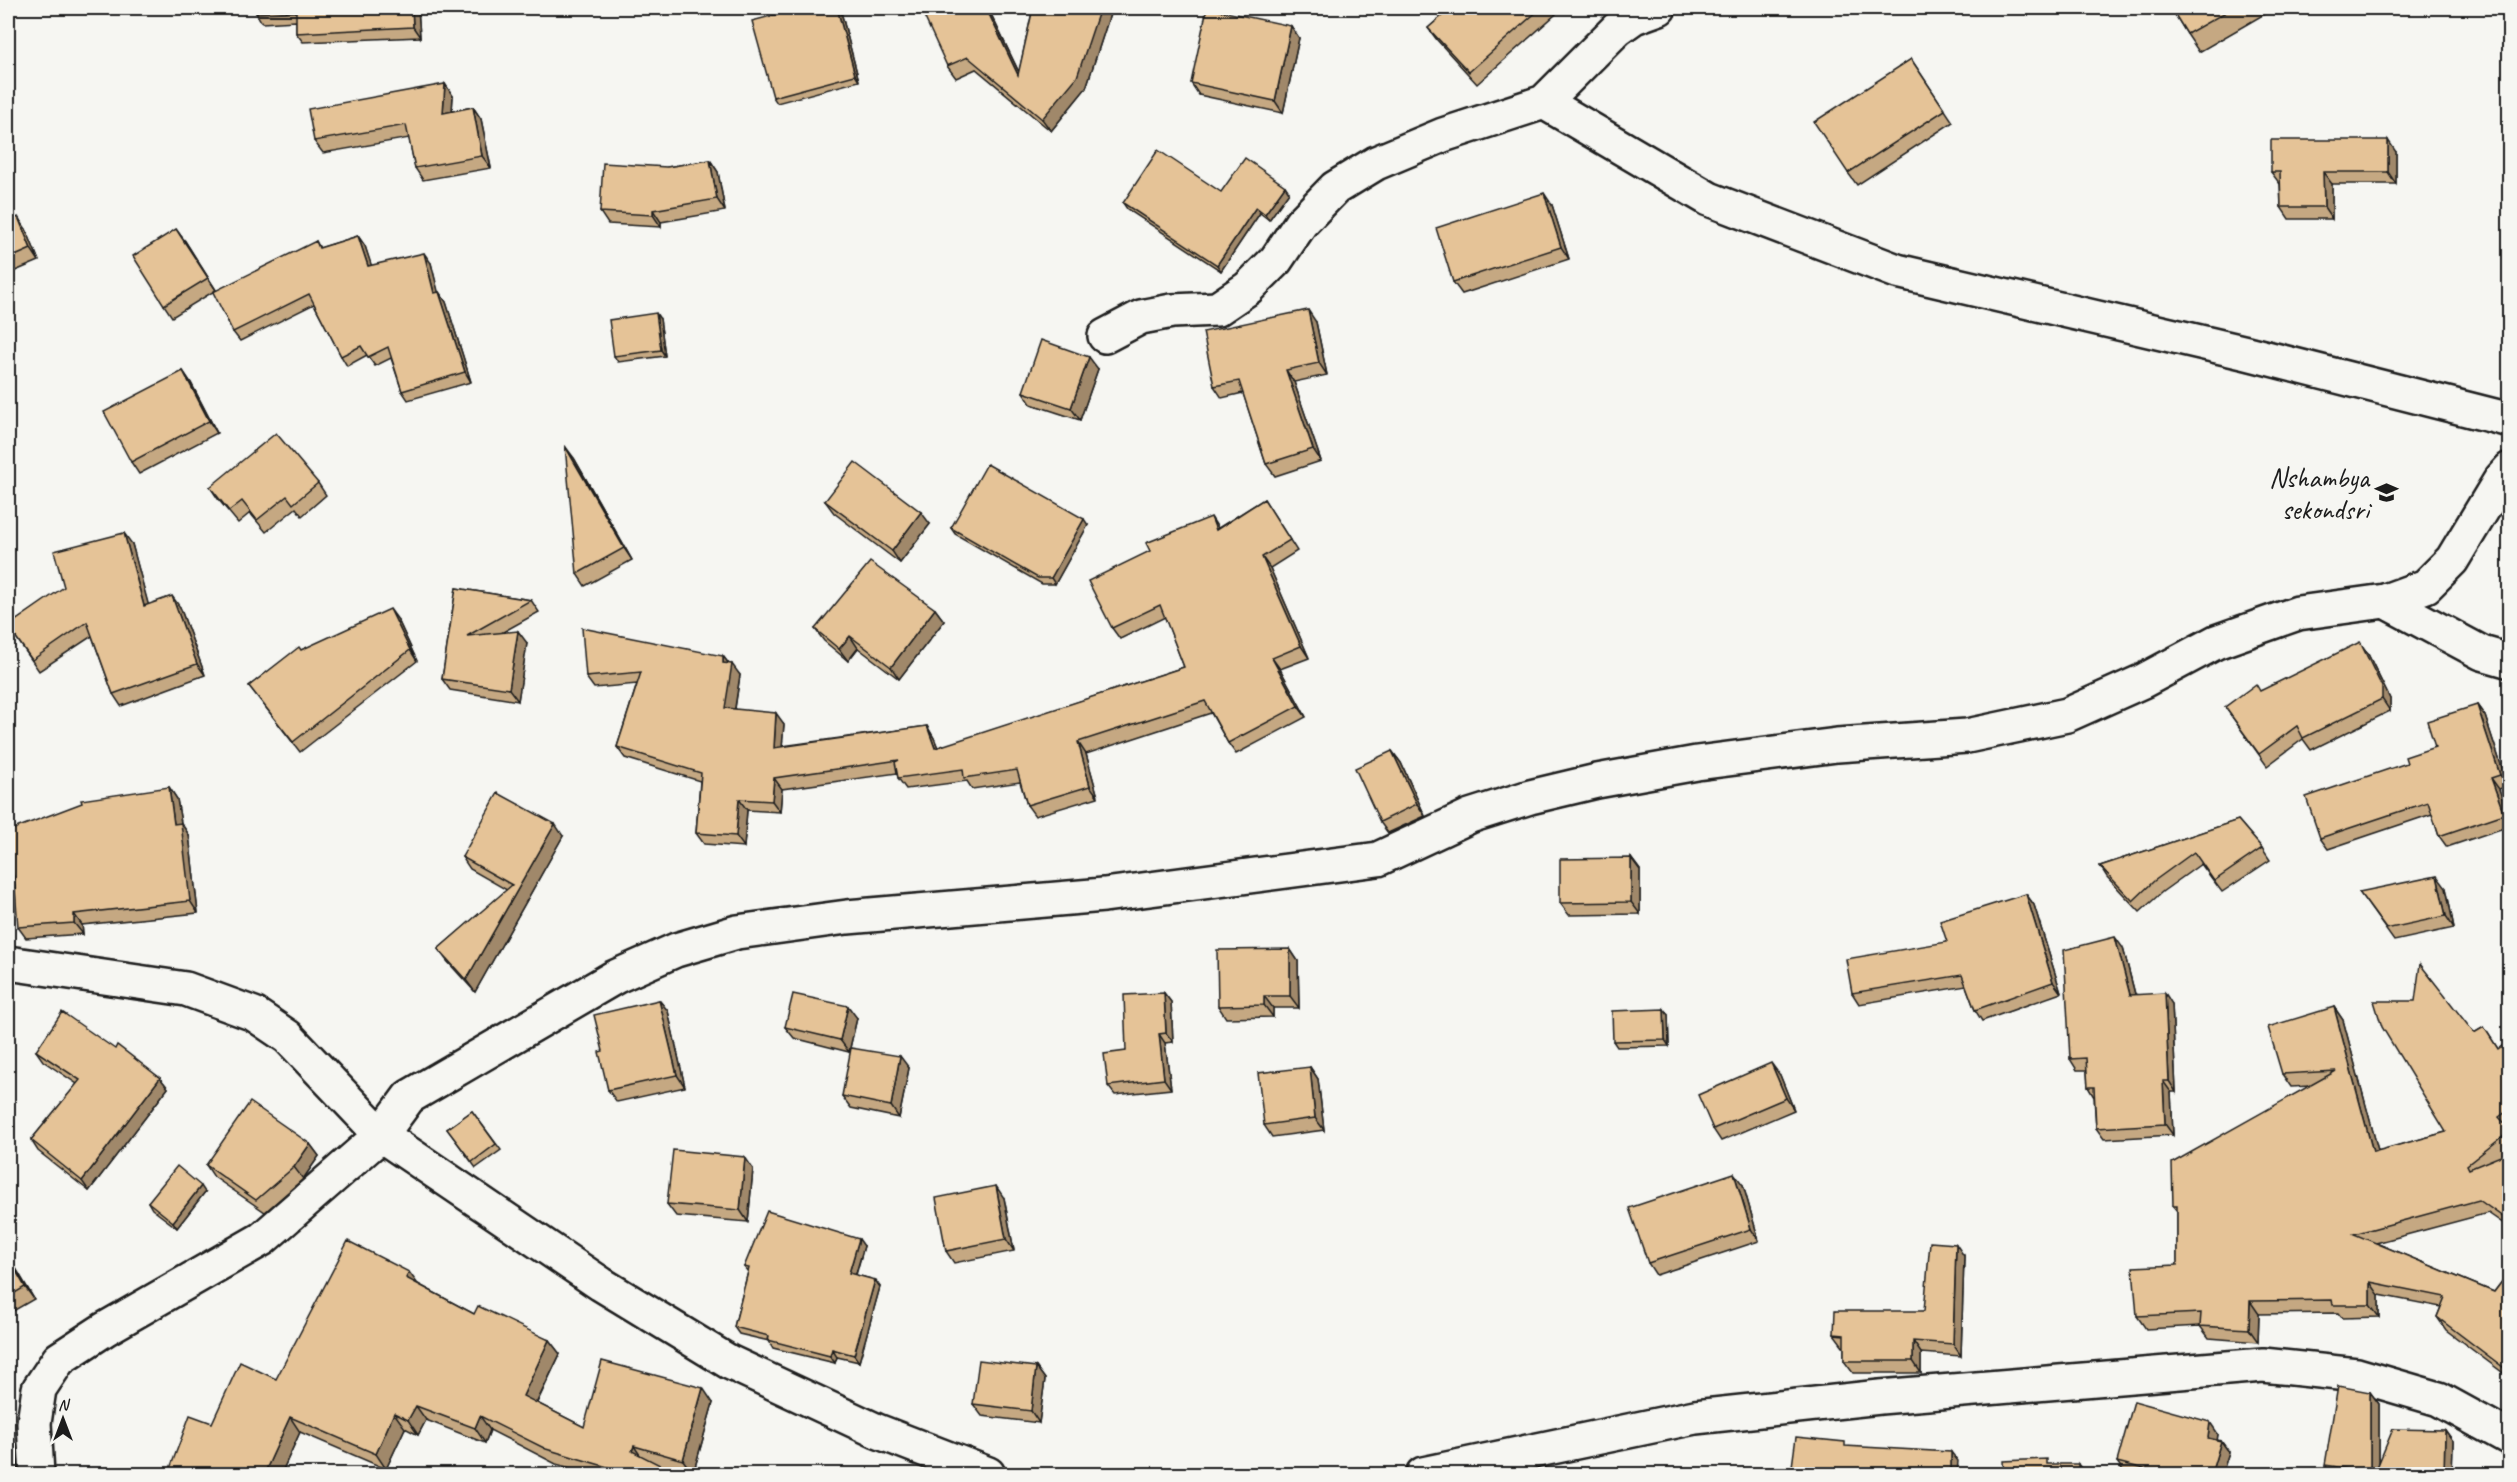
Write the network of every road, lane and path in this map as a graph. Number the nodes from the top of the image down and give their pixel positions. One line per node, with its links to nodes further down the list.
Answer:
1 (1659, 8): 2 (street)
2 (1544, 102): 3 (street); 4 (street)
3 (1105, 336)
4 (2510, 420)
5 (2510, 469): 6 (street)
6 (2385, 601): 7 (street); 9 (street)
7 (2510, 661)
8 (8, 963): 9 (street)
9 (381, 1135): 11 (street); 12 (street)
10 (2510, 1438): 13 (street)
11 (37, 1474)
12 (988, 1474)
13 (1423, 1474)

